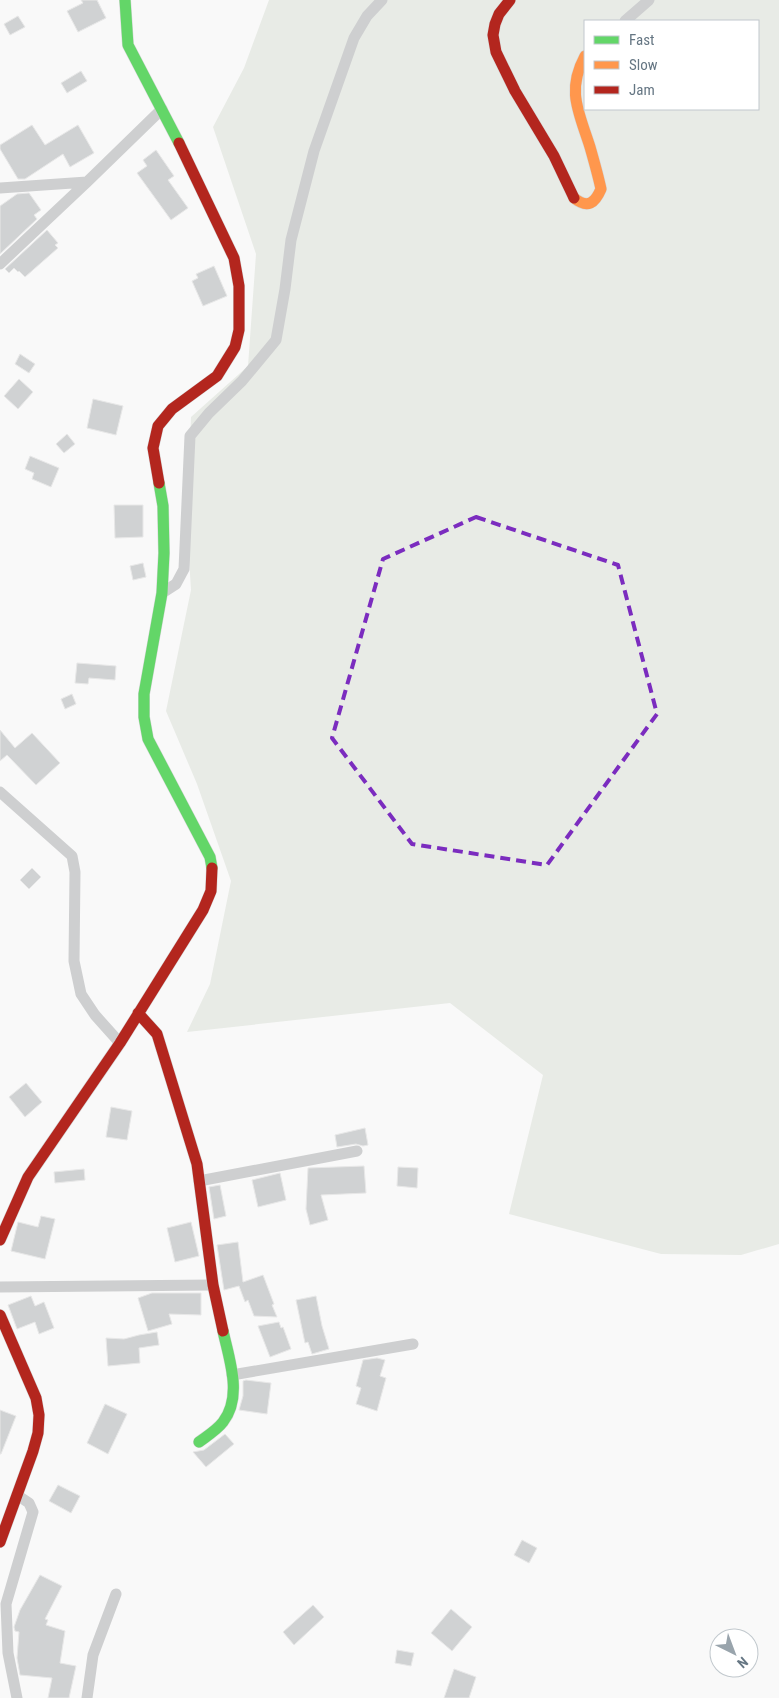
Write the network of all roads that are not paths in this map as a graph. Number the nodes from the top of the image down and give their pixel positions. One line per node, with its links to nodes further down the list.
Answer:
1 (124, 0): 7 (street)
2 (382, 0): 11 (street)
3 (510, 0): 6 (street)
4 (649, 0): 5 (street)
5 (626, 20)
6 (584, 58)
7 (162, 109): 8 (street); 11 (street)
8 (87, 182): 9 (street); 10 (street)
9 (0, 188)
10 (0, 264)
11 (162, 593): 13 (street)
12 (0, 792): 14 (street)
13 (138, 1013): 14 (street); 16 (street)
14 (120, 1043): 17 (street)
15 (357, 1151): 16 (street)
16 (199, 1181): 18 (street)
17 (0, 1240)
18 (213, 1286): 19 (street); 22 (street)
19 (0, 1287)
20 (0, 1315): 24 (street)
21 (413, 1344): 22 (street)
22 (232, 1375): 23 (street)
23 (199, 1442)
24 (17, 1495): 25 (street); 27 (street)
25 (0, 1542)
26 (116, 1594): 28 (street)
27 (17, 1698)
28 (87, 1698)

